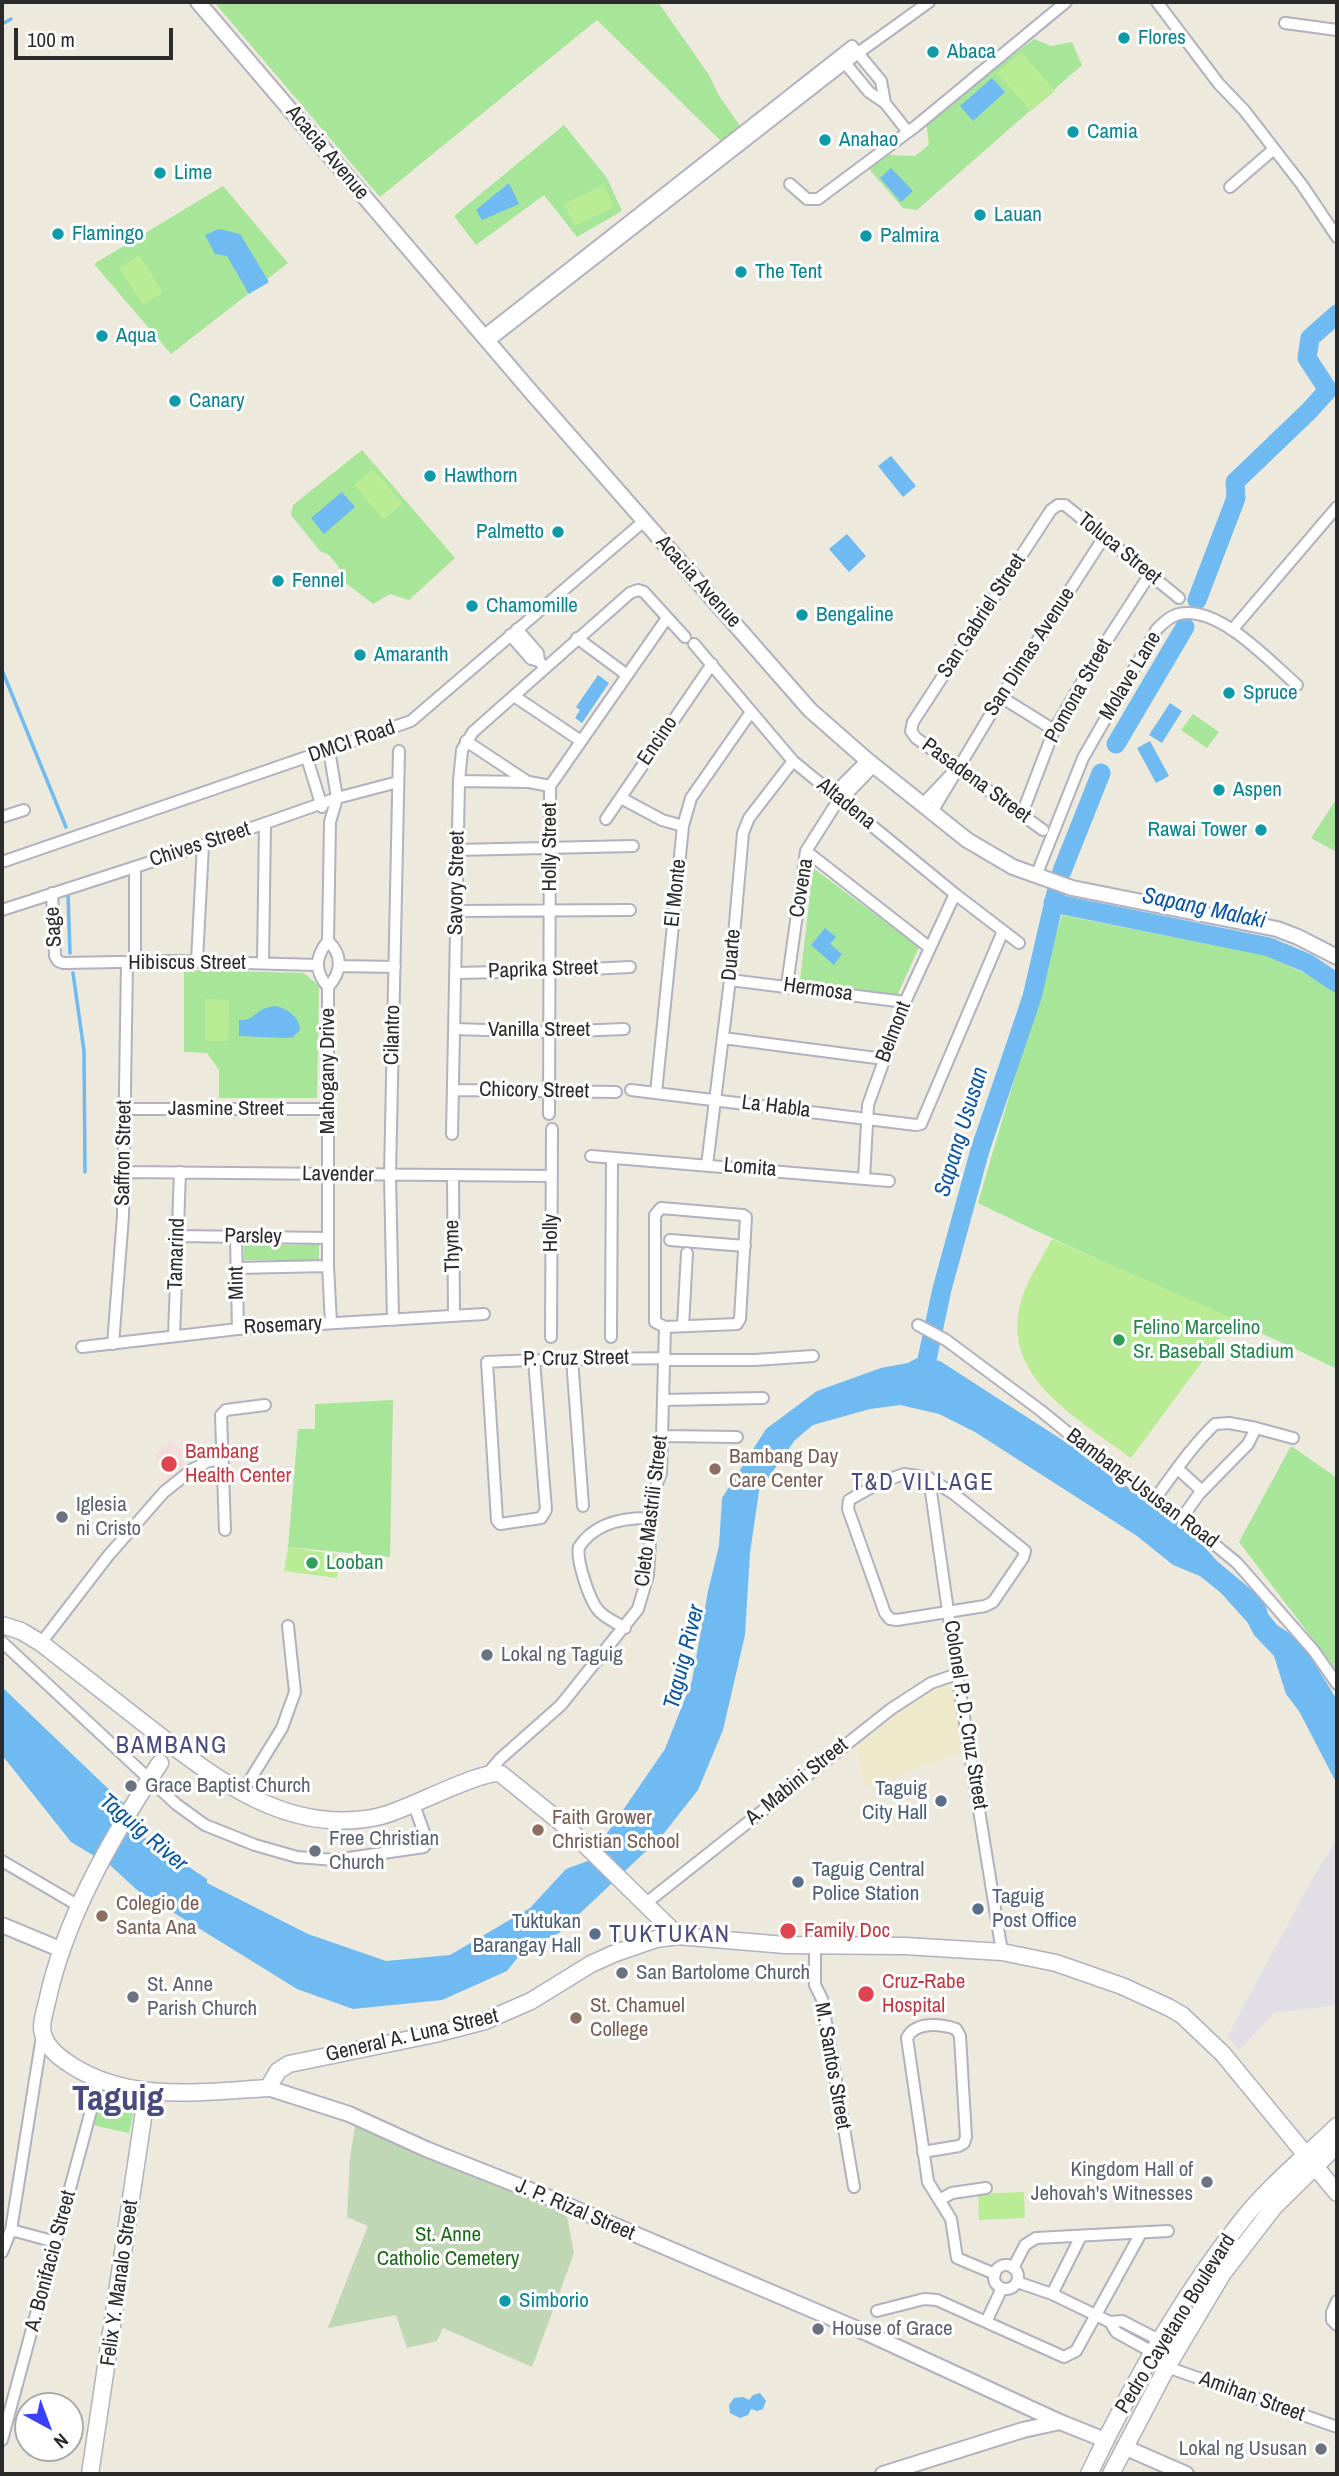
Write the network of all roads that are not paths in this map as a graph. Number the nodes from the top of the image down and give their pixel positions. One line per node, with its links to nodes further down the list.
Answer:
1 (198, 2): 16 (street, Acacia Avenue)
2 (929, 2): 7 (street)
3 (1066, 2): 10 (street)
4 (1157, 2): 11 (street)
5 (1285, 23): 6 (street)
6 (1337, 30)
7 (858, 53): 8 (street); 9 (street); 14 (street)
8 (845, 63): 9 (street); 14 (street)
9 (886, 103): 10 (street)
10 (908, 132): 12 (street)
11 (1274, 149): 13 (street); 15 (street)
12 (790, 184)
13 (1230, 187)
14 (648, 213): 16 (street)
15 (1337, 237)
16 (486, 339): 19 (street, Acacia Avenue)
17 (1058, 505): 20 (street, Toluca Street); 35 (street, San Gabriel Street)
18 (1337, 507): 24 (street)
19 (644, 521): 25 (street, DMCI Road); 42 (street, Acacia Avenue)
20 (1104, 537): 21 (street, Toluca Street); 32 (street, San Dimas Avenue)
21 (1150, 575): 22 (street, Toluca Street); 34 (street, Pomona Street)
22 (1179, 598)
23 (667, 618): 26 (street, Altadena); 28 (street, Altadena); 29 (street, Holly Street)
24 (1232, 630): 30 (street, Molave Lane); 68 (street, Molave Lane)
25 (514, 632): 27 (street); 38 (street, DMCI Road)
26 (578, 638): 27 (street); 29 (street)
27 (542, 664): 31 (street)
28 (712, 664): 33 (street, Altadena); 49 (street, Encino)
29 (627, 675): 37 (street, Holly Street)
30 (1297, 685)
31 (514, 696): 36 (street); 37 (street)
32 (1001, 697): 34 (street); 43 (street, San Dimas Avenue)
33 (751, 712): 41 (street, Altadena); 59 (street, El Monte)
34 (1054, 730): 54 (street, Pomona Street)
35 (911, 731): 43 (street, Pasadena Street)
36 (467, 741): 44 (street, Savory Street); 46 (street)
37 (580, 741): 47 (street, Holly Street)
38 (329, 750): 40 (street, DMCI Road); 48 (street)
39 (399, 751): 45 (street, Cilantro)
40 (307, 758): 51 (street); 66 (street, DMCI Road)
41 (793, 761): 50 (street, Altadena); 90 (street, Duarte)
42 (871, 763): 50 (street, Covena); 52 (street, Acacia Avenue)
43 (957, 768): 52 (street, San Dimas Avenue); 54 (street, Pasadena Street)
44 (459, 781): 46 (street); 64 (street, Savory Street)
45 (398, 782): 48 (street, Chives Street); 86 (street, Cilantro)
46 (529, 782): 47 (street)
47 (550, 786): 63 (street, Holly Street)
48 (337, 798): 51 (street, Chives Street); 57 (street)
49 (621, 798): 56 (street, Encino); 59 (street)
50 (839, 799): 65 (street, Covena); 70 (street, Altadena)
51 (321, 803): 57 (street); 58 (street, Chives Street)
52 (927, 809): 68 (street, Acacia Avenue)
53 (24, 810): 55 (street)
54 (1022, 814): 60 (street, Pasadena Street)
55 (2, 817)
56 (606, 819)
57 (330, 822): 76 (street)
58 (265, 823): 61 (street, Chives Street); 83 (street)
59 (683, 826): 103 (street, El Monte)
60 (1043, 830)
61 (203, 845): 67 (street, Chives Street); 81 (street)
62 (633, 846): 63 (street)
63 (550, 848): 64 (street); 74 (street, Holly Street)
64 (457, 850): 73 (street, Savory Street)
65 (806, 851): 78 (street); 91 (street, Covena)
66 (2, 862)
67 (135, 867): 69 (street, Chives Street); 82 (street, Saffron Street)
68 (1036, 876): 79 (street, Acacia Avenue)
69 (52, 893): 71 (street, Chives Street); 80 (street, Sage)
70 (956, 894): 75 (street, Altadena); 78 (street, Belmont)
71 (2, 910)
72 (630, 910): 74 (street)
73 (456, 911): 74 (street); 89 (street, Savory Street)
74 (549, 911): 88 (street, Holly Street)
75 (1003, 931): 77 (street, Altadena); 108 (street, La Habla)
76 (328, 941): 84 (street); 85 (street)
77 (1019, 943)
78 (930, 948): 93 (street, Belmont)
79 (1337, 957)
80 (58, 961): 82 (street, Hibiscus Street)
81 (197, 961): 82 (street, Hibiscus Street); 83 (street, Hibiscus Street)
82 (131, 962): 106 (street, Saffron Street)
83 (262, 963): 84 (street, Hibiscus Street)
84 (317, 965): 92 (street)
85 (340, 965): 86 (street); 92 (street)
86 (395, 967): 117 (street, Cilantro)
87 (631, 967): 88 (street, Paprika Street)
88 (549, 971): 89 (street, Paprika Street); 96 (street, Holly Street)
89 (455, 972): 95 (street, Savory Street)
90 (730, 979): 91 (street, Hermosa); 97 (street, Duarte)
91 (787, 985): 93 (street, Hermosa)
92 (328, 987): 105 (street, Mahogany Drive)
93 (905, 1003): 98 (street, Belmont)
94 (624, 1029): 96 (street, Vanilla Street)
95 (454, 1030): 96 (street, Vanilla Street); 99 (street, Savory Street)
96 (550, 1032): 101 (street, Holly Street)
97 (723, 1038): 98 (street); 104 (street, Duarte)
98 (884, 1059): 108 (street, Belmont)
99 (453, 1090): 101 (street, Chicory Street); 110 (street, Savory Street)
100 (631, 1090): 103 (street, La Habla)
101 (549, 1092): 102 (street, Chicory Street); 107 (street, Holly Street)
102 (616, 1092)
103 (656, 1093): 104 (street, La Habla)
104 (715, 1100): 108 (street, La Habla); 113 (street, Duarte)
105 (328, 1109): 106 (street, Jasmine Street); 116 (street, Mahogany Drive)
106 (124, 1110): 114 (street, Saffron Street)
107 (549, 1114)
108 (867, 1118): 120 (street, Belmont)
109 (552, 1129): 118 (street, Holly)
110 (452, 1134)
111 (591, 1156): 112 (street, Lomita)
112 (612, 1158): 113 (street, Lomita); 140 (street)
113 (707, 1164): 120 (street, Lomita)
114 (124, 1172): 115 (street, Lavender); 141 (street, Saffron Street)
115 (180, 1172): 116 (street, Lavender); 122 (street, Tamarind)
116 (328, 1174): 117 (street, Lavender); 124 (street, Mahogany Drive)
117 (390, 1175): 119 (street, Lavender); 132 (street, Cilantro)
118 (552, 1176): 119 (street, Lavender); 139 (street, Holly)
119 (453, 1177): 131 (street, Thyme)
120 (864, 1179): 121 (street, Lomita)
121 (889, 1181)
122 (177, 1236): 123 (street, Parsley); 138 (street, Tamarind)
123 (236, 1238): 124 (street, Parsley); 129 (street, Mint)
124 (328, 1238): 128 (street, Mahogany Drive)
125 (670, 1240): 126 (street)
126 (746, 1246): 134 (street); 135 (street)
127 (687, 1253): 135 (street)
128 (328, 1266): 129 (street); 133 (street, Mahogany Drive)
129 (236, 1268): 137 (street, Mint)
130 (484, 1314): 131 (street, Rosemary)
131 (454, 1316): 132 (street, Rosemary)
132 (393, 1320): 133 (street, Rosemary)
133 (331, 1324): 137 (street, Rosemary)
134 (665, 1326): 135 (street); 145 (street, Cleto Mastrili Street)
135 (683, 1326)
136 (922, 1327): 158 (street, Bambang-Ususan Road)
137 (238, 1329): 138 (street, Rosemary)
138 (174, 1336): 141 (street, Rosemary)
139 (551, 1336)
140 (611, 1337)
141 (113, 1344): 142 (street, Rosemary)
142 (82, 1347)
143 (813, 1356): 145 (street, P. Cruz Street)
144 (572, 1359): 145 (street, P. Cruz Street); 146 (street, P. Cruz Street); 159 (street)
145 (664, 1359): 148 (street, Cleto Mastrili Street)
146 (534, 1360): 146 (street, P. Cruz Street)
147 (762, 1398): 148 (street)
148 (663, 1399): 151 (street, Cleto Mastrili Street)
149 (265, 1405): 154 (street)
150 (1256, 1429): 153 (street); 155 (street); 157 (street)
151 (663, 1436): 152 (street); 160 (street, Cleto Mastrili Street)
152 (737, 1437)
153 (1293, 1438)
154 (222, 1460): 162 (street); 168 (street)
155 (1178, 1469): 157 (street); 158 (street)
156 (929, 1478): 163 (street, Colonel P. D. Cruz Street); 163 (street); 163 (street)
157 (1202, 1491): 161 (street)
158 (1155, 1499): 161 (street, Bambang-Ususan Road)
159 (583, 1506)
160 (653, 1518): 166 (street, Cleto Mastrili Street); 166 (street)
161 (1182, 1518): 170 (street, Bambang-Ususan Road)
162 (225, 1530)
163 (949, 1613): 169 (street, Colonel P. D. Cruz Street)
164 (2, 1625): 168 (main road)
165 (288, 1626): 174 (street)
166 (625, 1628): 172 (street, Cleto Mastrili Street)
167 (2, 1642): 173 (street)
168 (41, 1643): 171 (main road)
169 (957, 1674): 177 (street, A. Mabini Street); 183 (street, Colonel P. D. Cruz Street)
170 (1337, 1684)
171 (168, 1754): 173 (main road); 174 (main road)
172 (488, 1773): 175 (main road); 177 (main road)
173 (149, 1780): 175 (street); 178 (main road)
174 (242, 1793): 175 (main road)
175 (414, 1805)
176 (2, 1861): 178 (street)
177 (645, 1904): 180 (main road)
178 (79, 1906): 182 (main road)
179 (2, 1925): 182 (street)
180 (678, 1936): 181 (main road, General A. Luna Street); 186 (main road, General A. Luna Street)
181 (815, 1946): 183 (main road, General A. Luna Street); 192 (street, M. Santos Street)
182 (62, 1950): 184 (main road)
183 (1002, 1952): 191 (main road, General A. Luna Street)
184 (43, 2033): 185 (main road, J. P. Rizal Street); 196 (street)
185 (99, 2081): 187 (main road, J. P. Rizal Street); 200 (street, A. Bonifacio Street)
186 (268, 2088): 187 (main road, J. P. Rizal Street); 215 (street, J. P. Rizal Street)
187 (147, 2091): 221 (main road, Felix Y. Manalo Street)
188 (1337, 2126): 191 (main road, Pedro Cayetano Boulevard)
189 (1337, 2145): 191 (main road, Pedro Cayetano Boulevard)
190 (923, 2152): 190 (street); 195 (street)
191 (1311, 2161): 194 (main road, General A. Luna Street); 212 (main road, Pedro Cayetano Boulevard); 213 (main road, Pedro Cayetano Boulevard)
192 (854, 2186)
193 (986, 2189): 195 (street)
194 (1337, 2193)
195 (941, 2199): 203 (street)
196 (12, 2230): 200 (street); 201 (street)
197 (1168, 2231): 198 (street)
198 (1140, 2233): 199 (street); 209 (street)
199 (1081, 2236): 202 (street); 206 (street)
200 (56, 2242): 218 (street, A. Bonifacio Street)
201 (2, 2252)
202 (1013, 2268): 203 (street); 204 (street)
203 (995, 2274): 205 (street)
204 (1017, 2282): 205 (street); 206 (street)
205 (1002, 2288): 210 (street)
206 (1052, 2294): 209 (street)
207 (1337, 2301): 211 (street)
208 (877, 2311): 210 (street)
209 (1097, 2315): 210 (street); 212 (street)
210 (986, 2322)
211 (1337, 2325)
212 (1158, 2347): 214 (main road, Pedro Cayetano Boulevard)
213 (1167, 2367): 216 (street, Amihan Street); 217 (main road, Pedro Cayetano Boulevard)
214 (1116, 2420): 217 (main road); 219 (main road, Pedro Cayetano Boulevard)
215 (1059, 2422): 219 (street, J. P. Rizal Street); 222 (street)
216 (1337, 2427)
217 (1133, 2431): 220 (main road, Pedro Cayetano Boulevard)
218 (2, 2440)
219 (1105, 2440): 223 (main road, Pedro Cayetano Boulevard)
220 (1124, 2447): 224 (main road, Pedro Cayetano Boulevard); 225 (street)
221 (90, 2474)
222 (883, 2474)
223 (1089, 2474)
224 (1111, 2474)
225 (1186, 2474)

